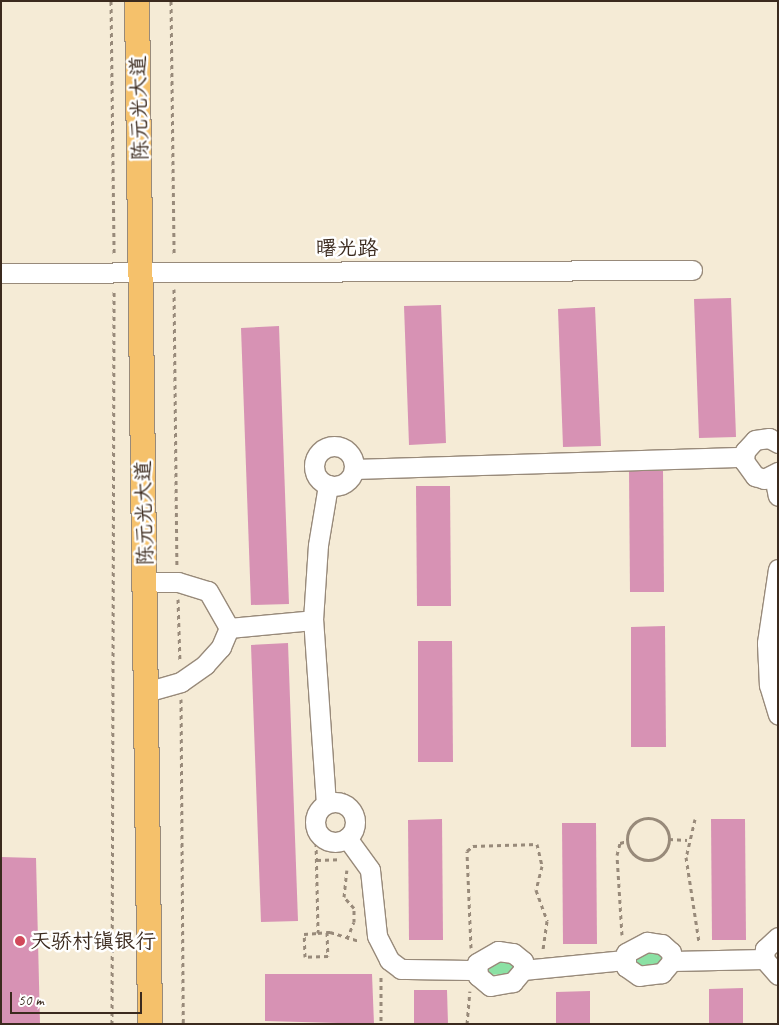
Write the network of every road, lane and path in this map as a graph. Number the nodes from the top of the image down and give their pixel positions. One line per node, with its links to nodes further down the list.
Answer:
1 (111, 1): 7 (path)
2 (138, 1): 4 (main road, 陈元光大道)
3 (171, 1): 5 (path)
4 (141, 270): 5 (street, 曙光路); 7 (street, 曙光路); 16 (main road, 陈元光大道)
5 (174, 270): 6 (street, 曙光路); 17 (path)
6 (692, 270)
7 (114, 271): 8 (street, 曙光路); 49 (path)
8 (1, 273)
9 (778, 443): 10 (street)
10 (744, 457): 11 (street); 12 (street)
11 (355, 468): 13 (street); 13 (street)
12 (776, 474): 14 (street)
13 (328, 485): 18 (street)
14 (778, 496)
15 (778, 569): 22 (street)
16 (144, 582): 17 (street); 21 (main road, 陈元光大道)
17 (178, 582): 19 (street); 20 (path)
18 (313, 620): 19 (street); 23 (street)
19 (230, 628): 20 (street)
20 (181, 682): 21 (street); 51 (path)
21 (146, 692): 50 (main road, 陈元光大道)
22 (778, 715)
23 (326, 801): 27 (path); 29 (street); 29 (path); 29 (street)
24 (695, 819): 26 (path)
25 (669, 840): 26 (path); 28 (path); 28 (path)
26 (687, 840): 42 (path)
27 (316, 841): 29 (path); 30 (path)
28 (628, 841): 38 (path)
29 (351, 843): 33 (street)
30 (317, 860): 32 (path); 35 (path)
31 (327, 932): 32 (path); 32 (path); 35 (path)
32 (318, 933)
33 (377, 936): 35 (path); 44 (street)
34 (778, 938): 40 (street)
35 (347, 939)
36 (476, 947): 37 (path)
37 (471, 949): 39 (path); 44 (path); 44 (path)
38 (624, 952): 41 (street); 41 (street); 45 (street)
39 (546, 957)
40 (764, 959): 42 (street); 46 (street)
41 (672, 960): 42 (street)
42 (696, 960)
43 (381, 969): 52 (path)
44 (470, 969): 45 (street); 45 (street); 47 (path); 47 (path)
45 (523, 970)
46 (778, 976)
47 (471, 989): 48 (path); 53 (path)
48 (475, 994)
49 (112, 1024)
50 (150, 1024)
51 (183, 1024)
52 (382, 1024)
53 (467, 1024)

